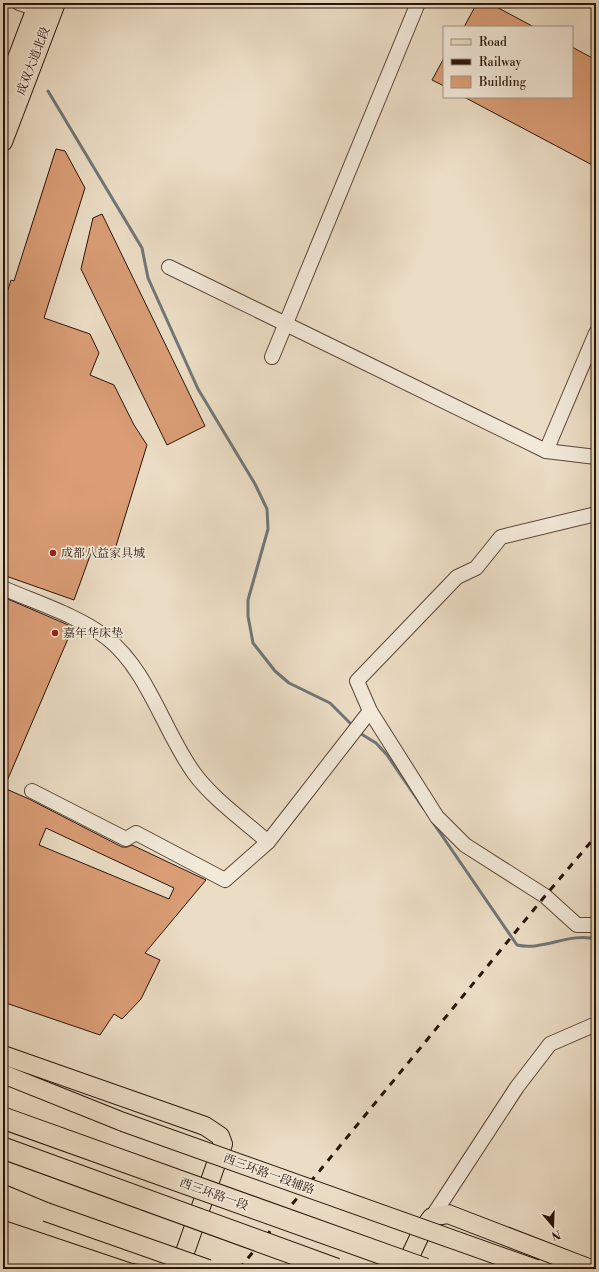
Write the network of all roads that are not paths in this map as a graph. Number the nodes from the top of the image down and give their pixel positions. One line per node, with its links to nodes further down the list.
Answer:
1 (19, 3): 4 (street)
2 (56, 3): 6 (main road, 成双大道北段)
3 (418, 3): 8 (street)
4 (37, 6): 5 (main road, 成双大道北段)
5 (3, 96)
6 (3, 142)
7 (170, 267): 8 (street)
8 (285, 324): 10 (street); 11 (street)
9 (596, 333): 11 (street)
10 (272, 357)
11 (546, 451): 12 (street)
12 (596, 457)
13 (596, 514): 15 (street)
14 (3, 588): 17 (street)
15 (370, 711): 17 (street); 18 (street)
16 (32, 791): 17 (street)
17 (268, 842)
18 (596, 924)
19 (596, 1024): 26 (street)
20 (3, 1055): 27 (main road)
21 (3, 1074): 32 (main road, 西三环路一段辅路, bridge)
22 (3, 1118): 31 (highway, 西三环路一段, bridge)
23 (3, 1148): 29 (highway, bridge)
24 (3, 1194): 28 (main road, bridge)
25 (3, 1210): 27 (main road)
26 (432, 1217): 30 (main road); 33 (main road)
27 (172, 1264)
28 (208, 1269)
29 (336, 1269)
30 (404, 1269)
31 (425, 1269)
32 (536, 1269)
33 (591, 1269)

